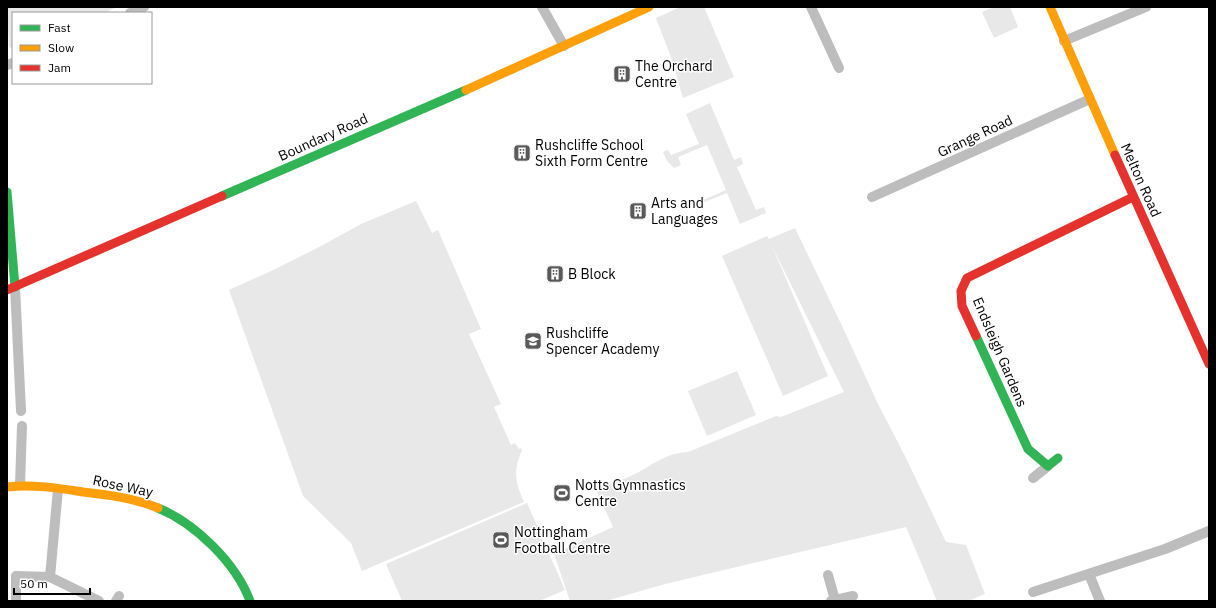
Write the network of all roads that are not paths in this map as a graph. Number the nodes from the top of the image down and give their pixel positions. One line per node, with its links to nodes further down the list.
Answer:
1 (144, 7): 7 (street)
2 (542, 7): 9 (street)
3 (648, 7): 9 (street, Boundary Road)
4 (811, 7): 10 (street)
5 (1050, 7): 8 (street, Melton Road)
6 (1146, 7): 8 (street)
7 (132, 12)
8 (1064, 41): 11 (street, Melton Road)
9 (564, 46): 15 (street, Boundary Road)
10 (839, 68)
11 (1090, 99): 13 (street, Grange Road); 14 (street, Melton Road)
12 (7, 192): 15 (street)
13 (872, 197)
14 (1133, 197): 16 (street, Melton Road); 20 (street, Endsleigh Gardens)
15 (11, 289): 17 (street)
16 (1209, 364)
17 (21, 411)
18 (22, 426): 22 (street)
19 (1058, 458): 20 (street)
20 (1048, 466): 21 (street)
21 (1033, 478)
22 (20, 485): 23 (street, Rose Way); 24 (street, Rose Way)
23 (7, 487)
24 (58, 489): 29 (street); 35 (street, Rose Way)
25 (1209, 531): 26 (street)
26 (1090, 574): 30 (street); 36 (street)
27 (828, 575): 32 (street)
28 (11, 576): 29 (street); 33 (street)
29 (50, 577): 34 (street)
30 (1033, 592)
31 (853, 596): 32 (street)
32 (833, 600)
33 (16, 601)
34 (99, 601)
35 (250, 601)
36 (1100, 601)

